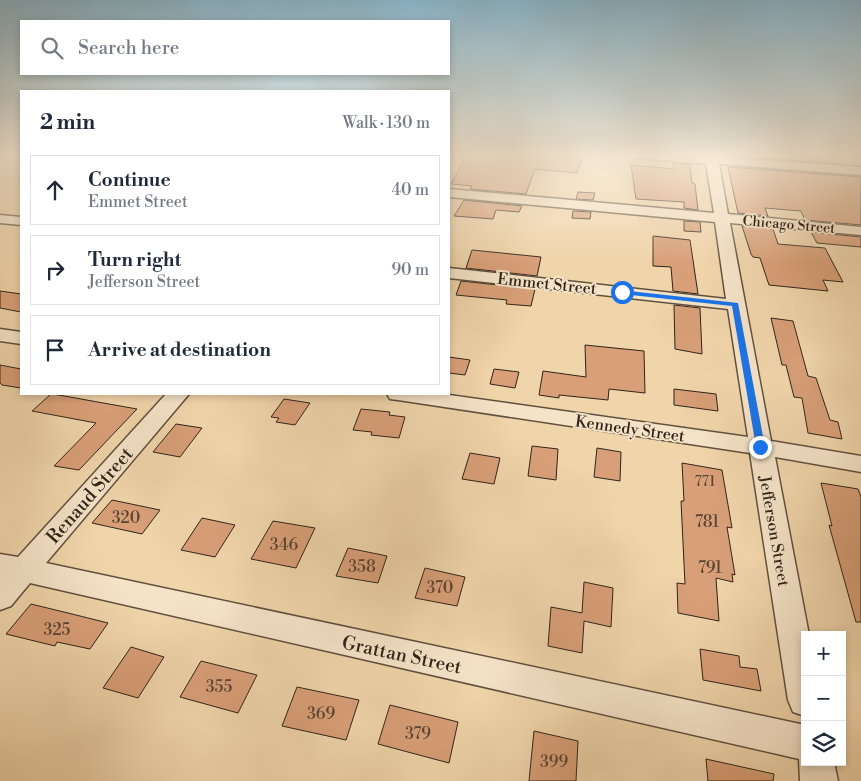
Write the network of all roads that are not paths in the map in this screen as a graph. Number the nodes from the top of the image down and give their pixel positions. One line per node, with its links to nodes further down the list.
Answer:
1 (718, 191): 3 (street, Jefferson Street)
2 (450, 193): 3 (street, Chicago Street)
3 (722, 218): 6 (street, Chicago Street); 8 (street, Jefferson Street)
4 (0, 219): 5 (street)
5 (20, 221)
6 (861, 231)
7 (450, 273): 8 (street, Emmet Street)
8 (736, 305): 13 (street, Jefferson Street)
9 (0, 334): 10 (street)
10 (20, 338)
11 (177, 395): 15 (street, Renaud Street)
12 (405, 395): 13 (street, Kennedy Street)
13 (760, 447): 14 (street, Kennedy Street); 17 (street, Jefferson Street)
14 (861, 464)
15 (12, 568): 16 (street, Renaud Street); 18 (street, Grattan Street)
16 (0, 597)
17 (801, 678)
18 (801, 742)
19 (817, 766): 20 (street)
20 (819, 781)

